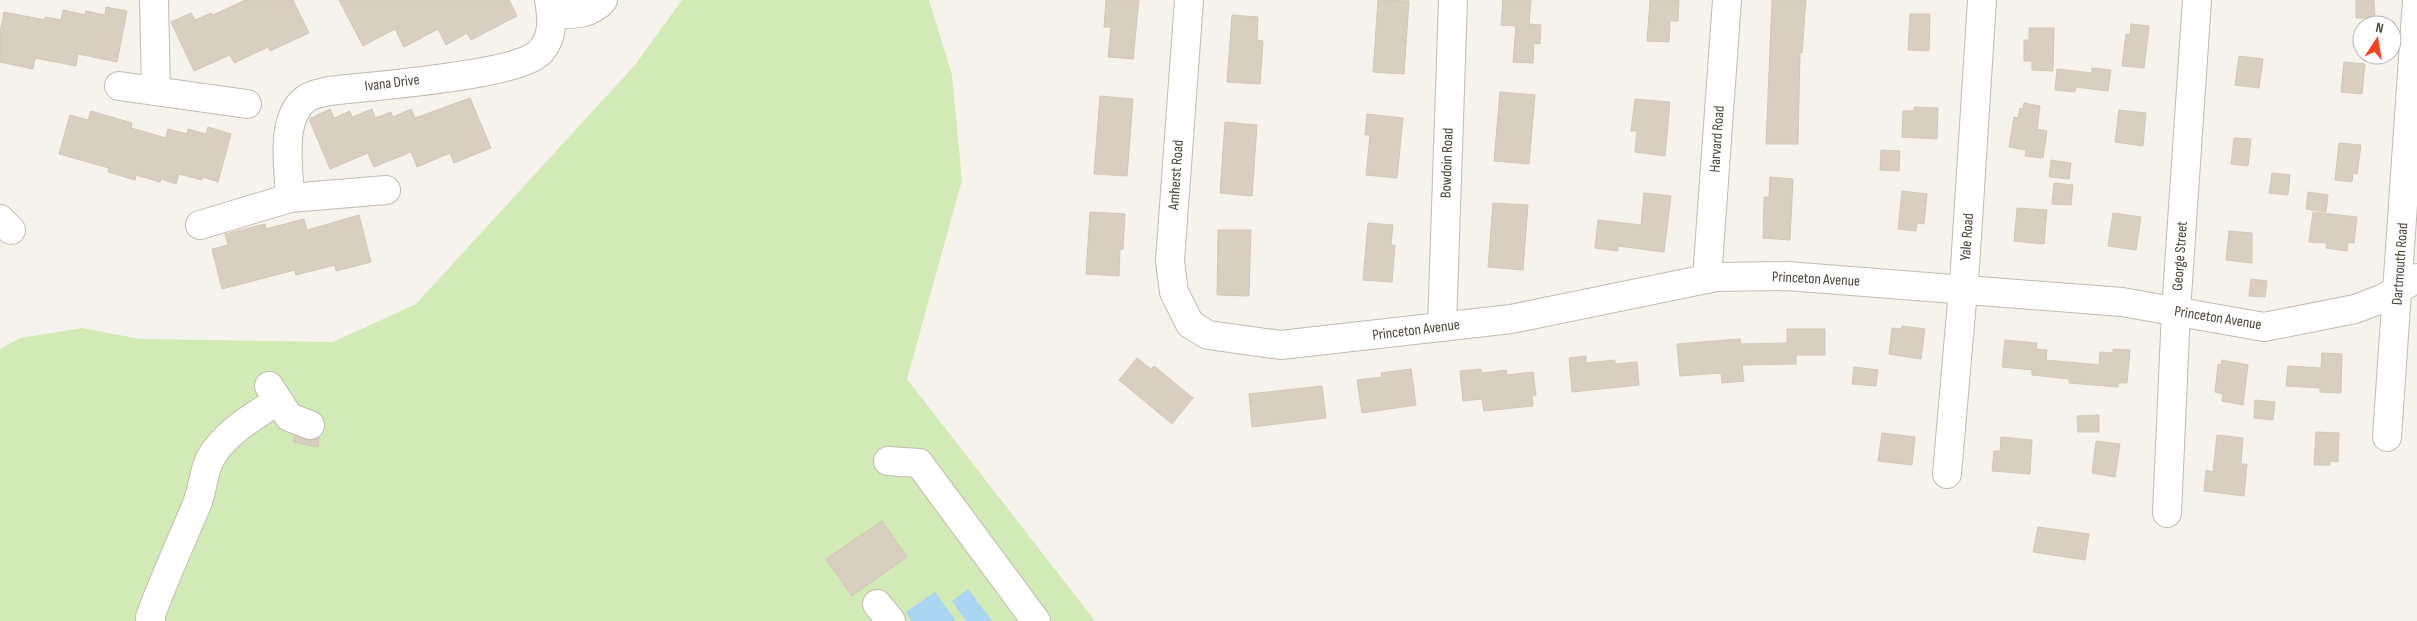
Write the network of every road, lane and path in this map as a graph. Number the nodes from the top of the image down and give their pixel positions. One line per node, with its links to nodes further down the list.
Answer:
1 (154, 0): 11 (street)
2 (603, 0): 9 (street, Ivana Drive)
3 (1189, 0): 21 (street, Amherst Road)
4 (1453, 0): 20 (street, Bowdoin Road)
5 (1727, 0): 16 (street, Harvard Road)
6 (1982, 0): 18 (street, Yale Road)
7 (2197, 0): 19 (street, George Street)
8 (2417, 0): 17 (street, Dartmouth Road)
9 (550, 7): 14 (street, Ivana Drive)
10 (119, 86): 11 (street)
11 (156, 91): 12 (street)
12 (247, 104)
13 (386, 190): 14 (street)
14 (290, 198): 15 (street)
15 (200, 226)
16 (1707, 279): 18 (street, Princeton Avenue); 20 (street, Princeton Avenue)
17 (2408, 283): 19 (street, Princeton Avenue); 23 (street, Dartmouth Road)
18 (1963, 290): 19 (street, Princeton Avenue); 25 (street, Yale Road)
19 (2176, 311): 26 (street, George Street)
20 (1442, 327): 21 (street, Princeton Avenue)
21 (1208, 335)
22 (310, 425): 27 (street)
23 (2387, 437)
24 (888, 461): 28 (street)
25 (1947, 474)
26 (2167, 513)
27 (151, 621)
28 (1036, 621)

